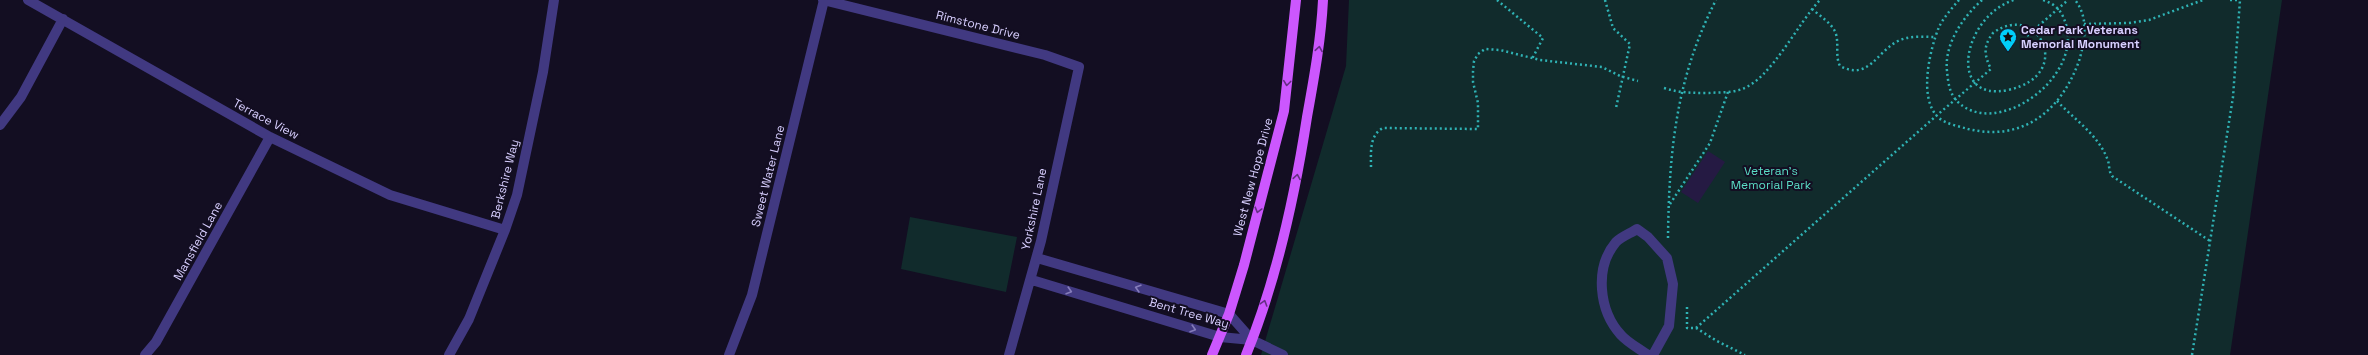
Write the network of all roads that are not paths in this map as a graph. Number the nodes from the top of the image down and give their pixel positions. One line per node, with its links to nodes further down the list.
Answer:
1 (28, 0): 6 (street, Terrace View)
2 (554, 0): 10 (street, Berkshire Way)
3 (823, 0): 7 (street, Rimstone Drive); 18 (street, Sweet Water Lane)
4 (1296, 0): 13 (main road, West New Hope Drive, one-way to 13)
5 (1323, 0): 15 (main road, one-way to 5)
6 (63, 19): 8 (street); 9 (street, Terrace View)
7 (1079, 67): 11 (street, Yorkshire Lane)
8 (0, 125)
9 (270, 137): 10 (street, Terrace View); 16 (street, Mansfield Lane)
10 (505, 230): 17 (street, Berkshire Way)
11 (1037, 258): 12 (street, Yorkshire Lane); 13 (street, Bent Tree Way, one-way to 11)
12 (1032, 280): 14 (street, Bent Tree Way, one-way to 14); 19 (street, Yorkshire Lane)
13 (1229, 314): 14 (main road, West New Hope Drive); 15 (street, Bent Tree Way)
14 (1220, 337): 15 (street, Bent Tree Way); 20 (main road, West New Hope Drive)
15 (1252, 340): 21 (main road); 22 (street)
16 (145, 355)
17 (449, 355)
18 (729, 355)
19 (1010, 355)
20 (1212, 355)
21 (1246, 355)
22 (1283, 355)
23 (1648, 355): 24 (street)
24 (1653, 355)

